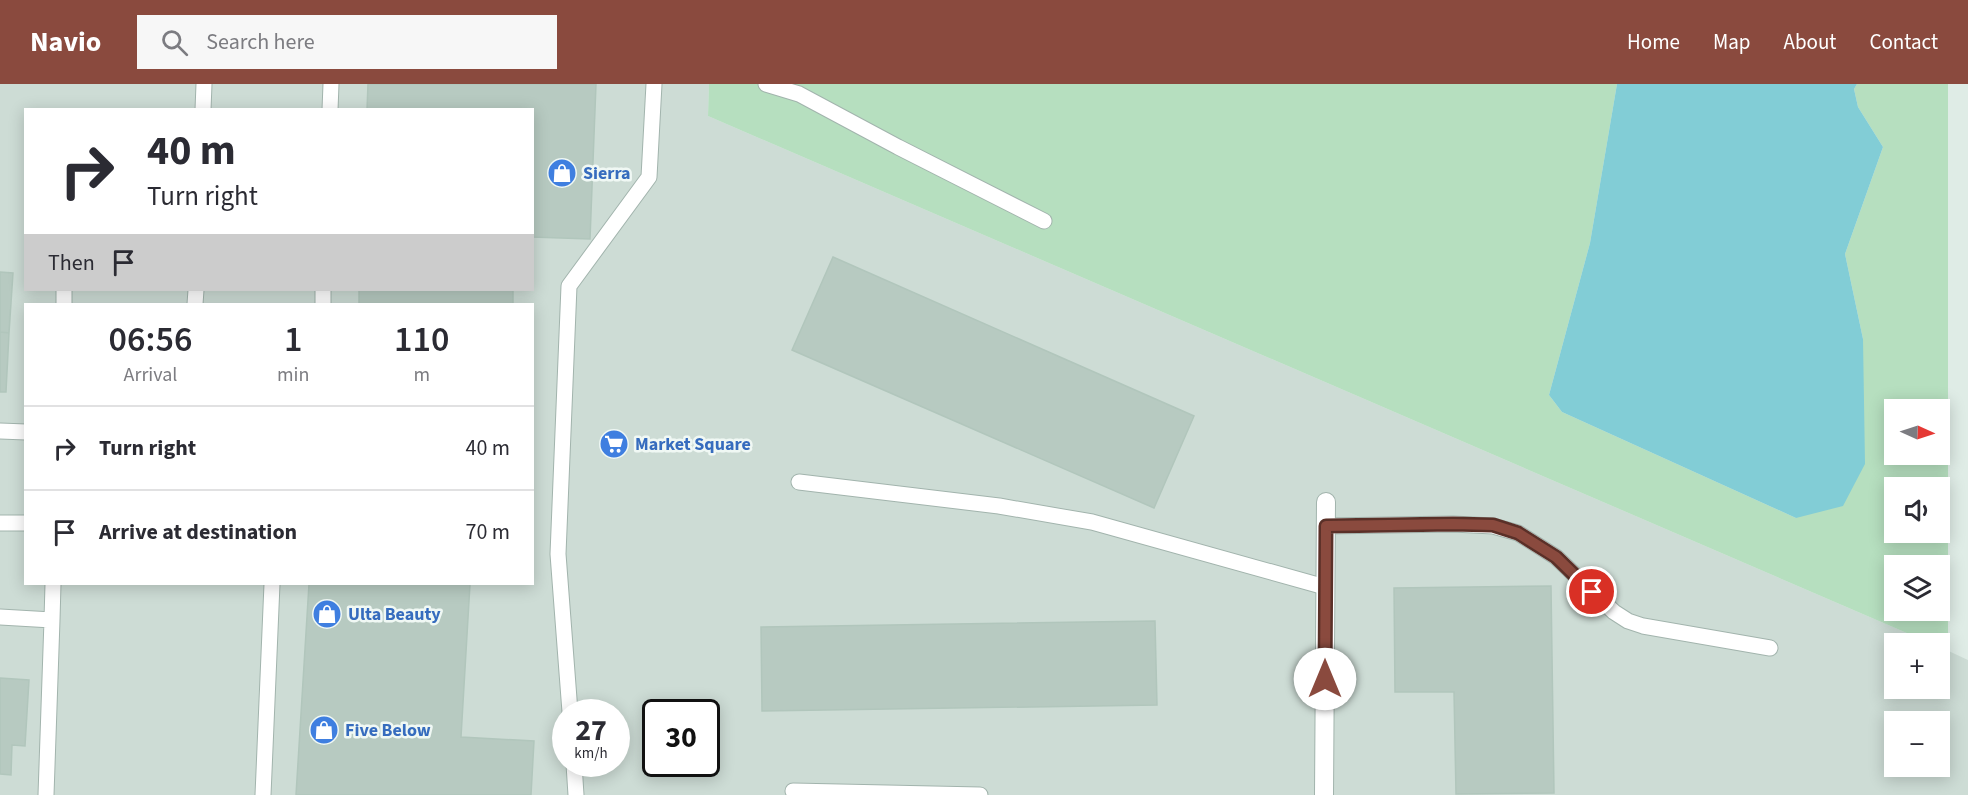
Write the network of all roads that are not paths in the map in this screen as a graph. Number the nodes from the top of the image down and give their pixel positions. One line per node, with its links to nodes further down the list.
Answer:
1 (204, 84): 5 (lane)
2 (331, 84): 6 (lane)
3 (654, 84): 21 (lane)
4 (766, 84): 7 (lane)
5 (203, 108)
6 (330, 108)
7 (1044, 221)
8 (0, 431): 9 (lane)
9 (24, 432)
10 (799, 482): 17 (lane)
11 (1326, 502): 14 (street)
12 (0, 523): 13 (lane)
13 (24, 523)
14 (1326, 526): 17 (street); 20 (lane)
15 (53, 585): 19 (lane)
16 (272, 585): 25 (lane)
17 (1325, 587): 28 (street)
18 (0, 617): 19 (lane)
19 (52, 620): 24 (lane)
20 (1770, 648)
21 (569, 699)
22 (575, 777): 26 (lane)
23 (793, 791): 27 (lane)
24 (46, 795)
25 (263, 795)
26 (576, 795)
27 (980, 795)
28 (1324, 795)

